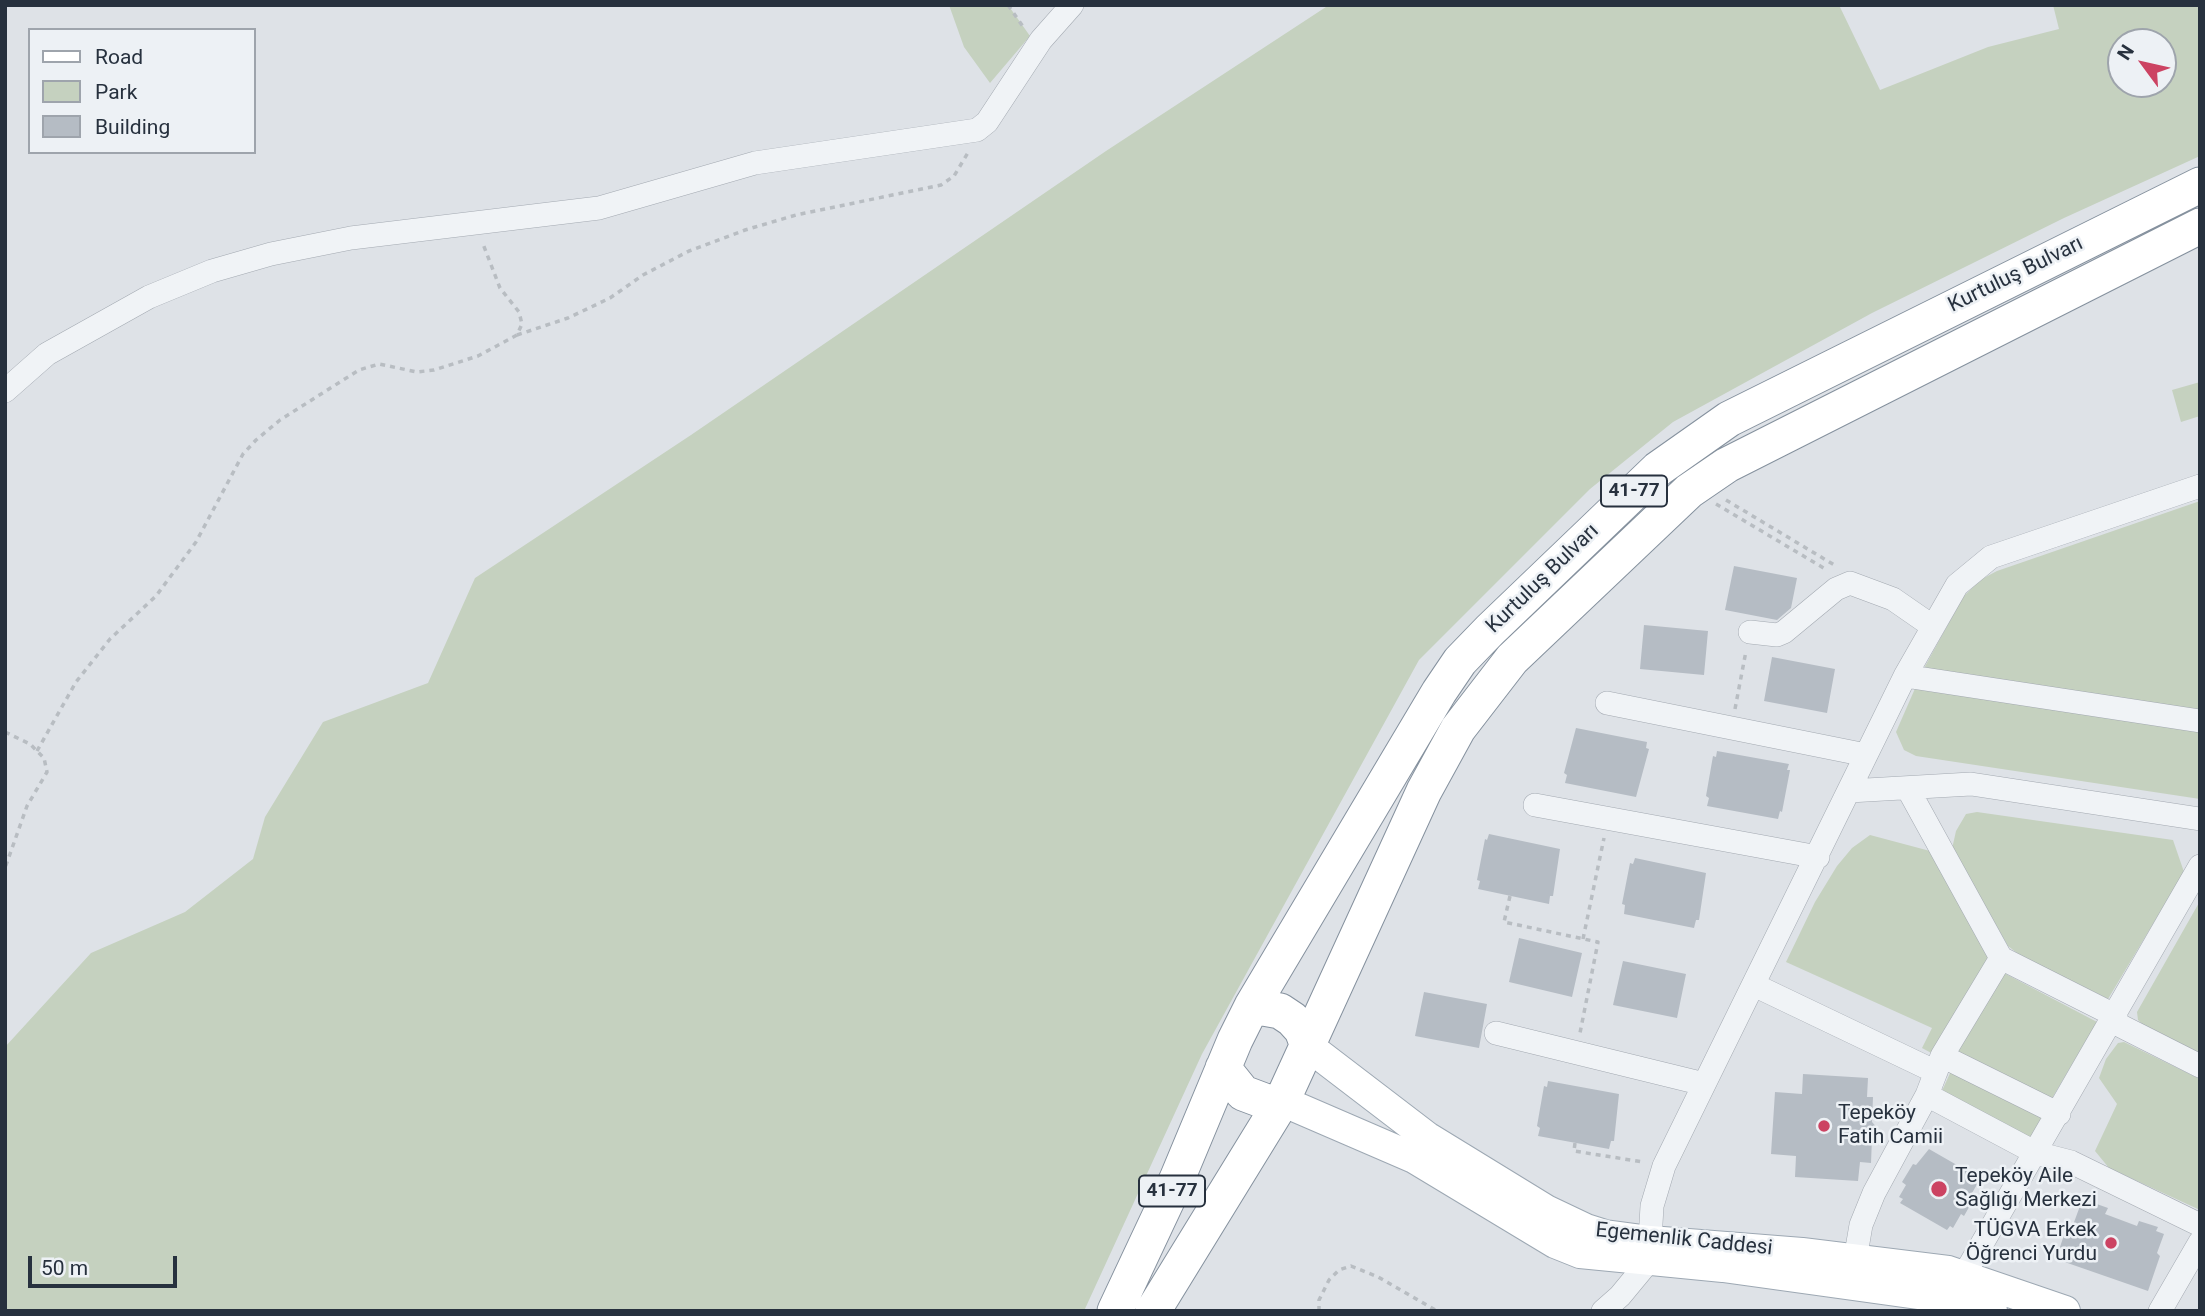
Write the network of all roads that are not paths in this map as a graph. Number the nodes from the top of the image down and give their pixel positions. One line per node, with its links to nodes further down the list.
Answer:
1 (1072, 5): 4 (street)
2 (2200, 185): 20 (highway, Kurtuluş Bulvarı / 41-77)
3 (2200, 226): 23 (highway, Kurtuluş Bulvarı / 41-77)
4 (5, 391)
5 (2200, 486): 6 (street)
6 (1932, 626): 7 (street); 8 (street)
7 (1750, 632)
8 (1905, 676): 10 (street); 11 (street)
9 (1607, 703): 11 (street)
10 (2200, 721)
11 (1866, 755): 13 (street)
12 (1908, 789): 13 (street); 15 (street); 18 (street)
13 (1849, 792): 16 (street)
14 (1535, 805): 16 (street)
15 (2200, 819)
16 (1818, 857): 19 (street)
17 (2200, 866): 21 (street)
18 (2001, 958): 21 (street); 24 (street)
19 (1754, 985): 24 (street); 27 (street)
20 (1252, 1006): 23 (highway); 26 (highway)
21 (2114, 1019): 25 (street); 30 (street)
22 (1496, 1033): 27 (street)
23 (1308, 1046): 29 (highway); 34 (main road, Egemenlik Caddesi)
24 (1939, 1064): 28 (street); 30 (street)
25 (2200, 1066)
26 (1223, 1068): 29 (highway); 40 (highway, 41-77)
27 (1704, 1084): 34 (street)
28 (1927, 1095): 31 (street); 35 (street)
29 (1282, 1101): 34 (main road, Egemenlik Caddesi); 41 (highway, 41-77)
30 (2059, 1114): 31 (street)
31 (2036, 1153): 32 (street); 36 (street)
32 (2200, 1225)
33 (2200, 1242): 38 (street)
34 (1648, 1251): 35 (main road, Egemenlik Caddesi); 39 (main road, Egemenlik Caddesi); 42 (street)
35 (1856, 1260): 36 (main road, Egemenlik Caddesi)
36 (1964, 1275): 43 (main road, Egemenlik Caddesi)
37 (2200, 1278): 38 (street)
38 (2175, 1284): 44 (street)
39 (1987, 1310)
40 (1115, 1311)
41 (1153, 1311)
42 (1603, 1311)
43 (2065, 1311)
44 (2160, 1311)

